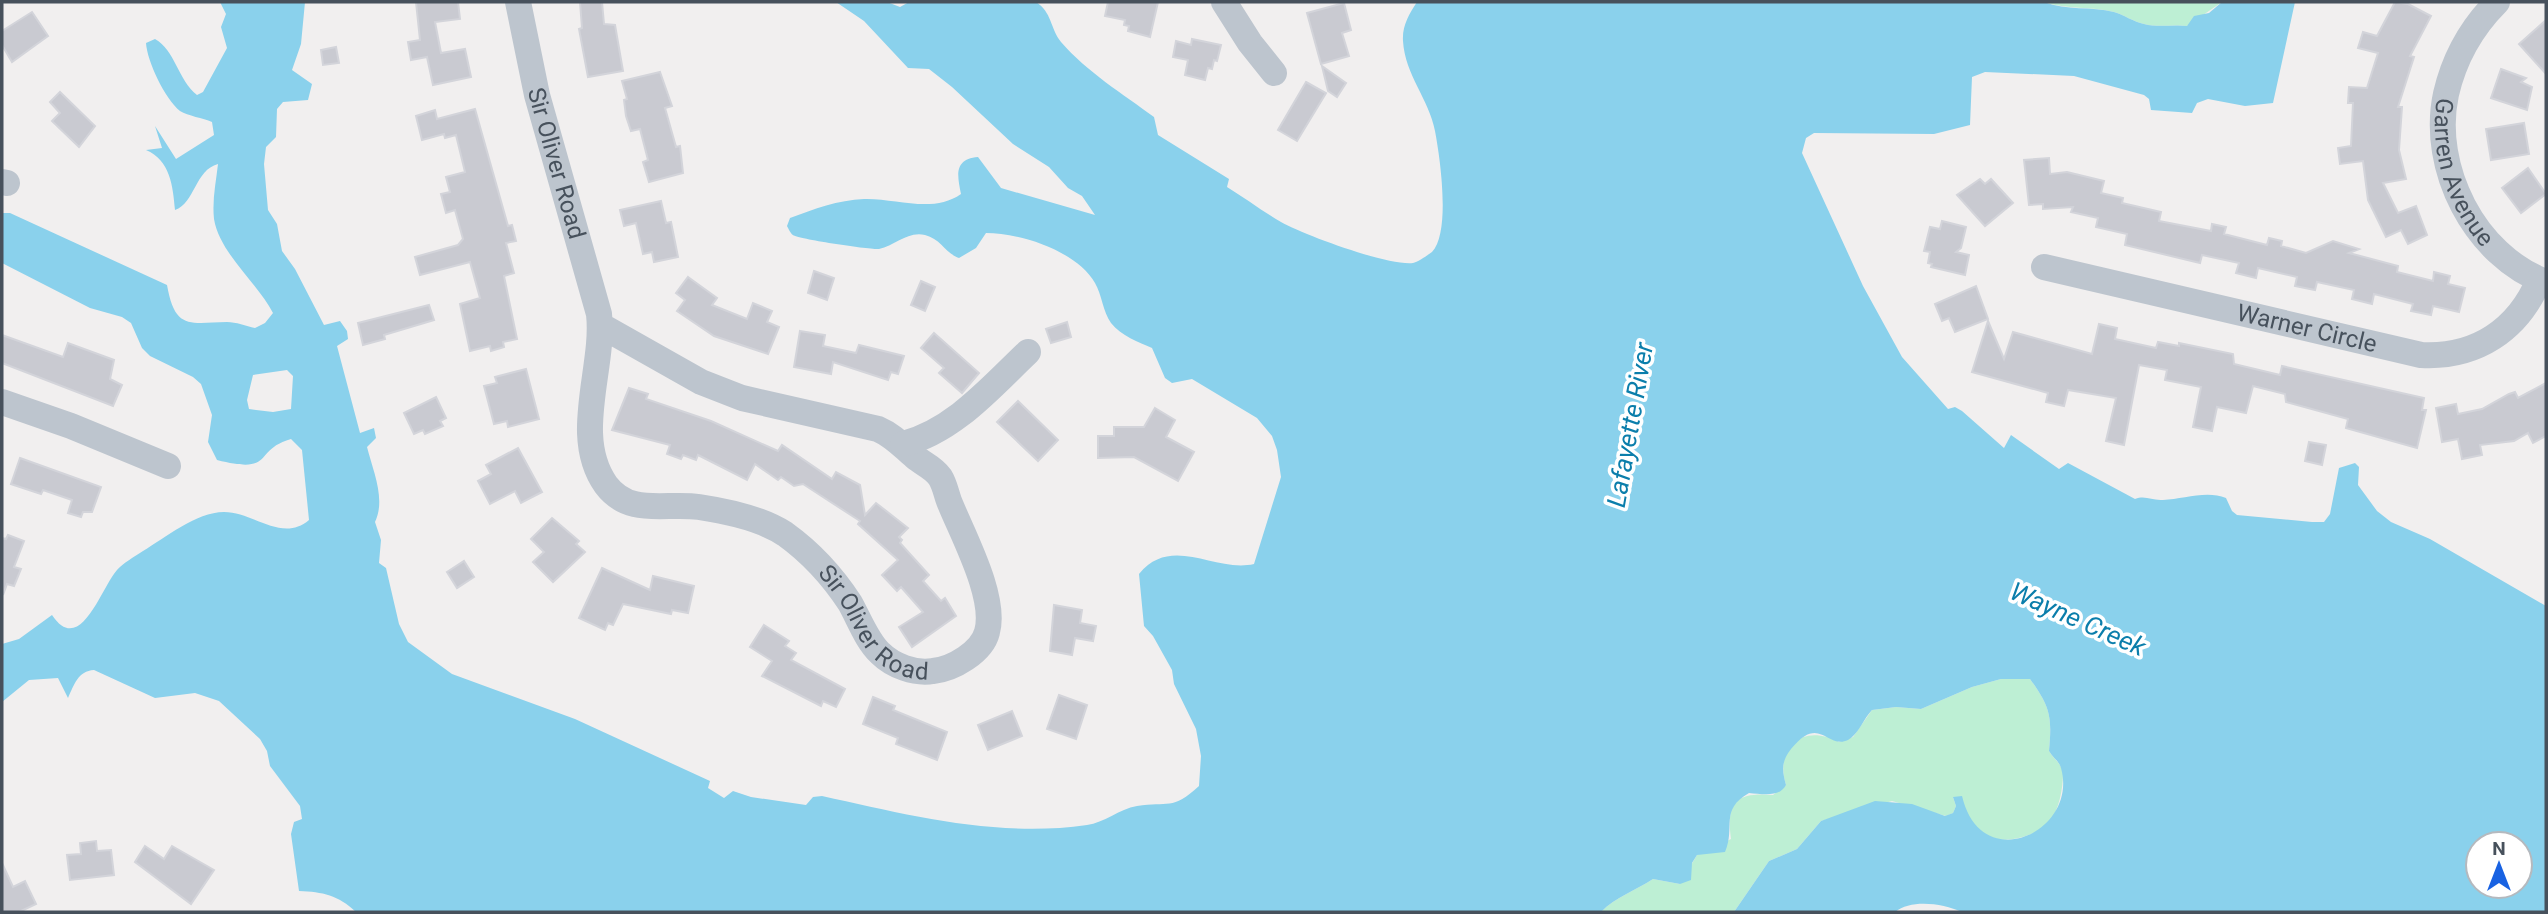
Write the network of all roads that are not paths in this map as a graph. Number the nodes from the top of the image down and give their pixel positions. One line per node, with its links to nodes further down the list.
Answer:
1 (518, 2): 7 (street, Sir Oliver Road)
2 (1224, 2): 4 (street)
3 (2497, 2): 6 (street, Garren Avenue)
4 (1274, 73)
5 (2044, 267): 6 (street, Warner Circle)
6 (2542, 281)
7 (600, 325): 10 (street, Sir Oliver Road); 10 (street, Sir Oliver Road)
8 (1028, 352): 10 (street)
9 (2, 402): 11 (street)
10 (903, 444)
11 (168, 466)

